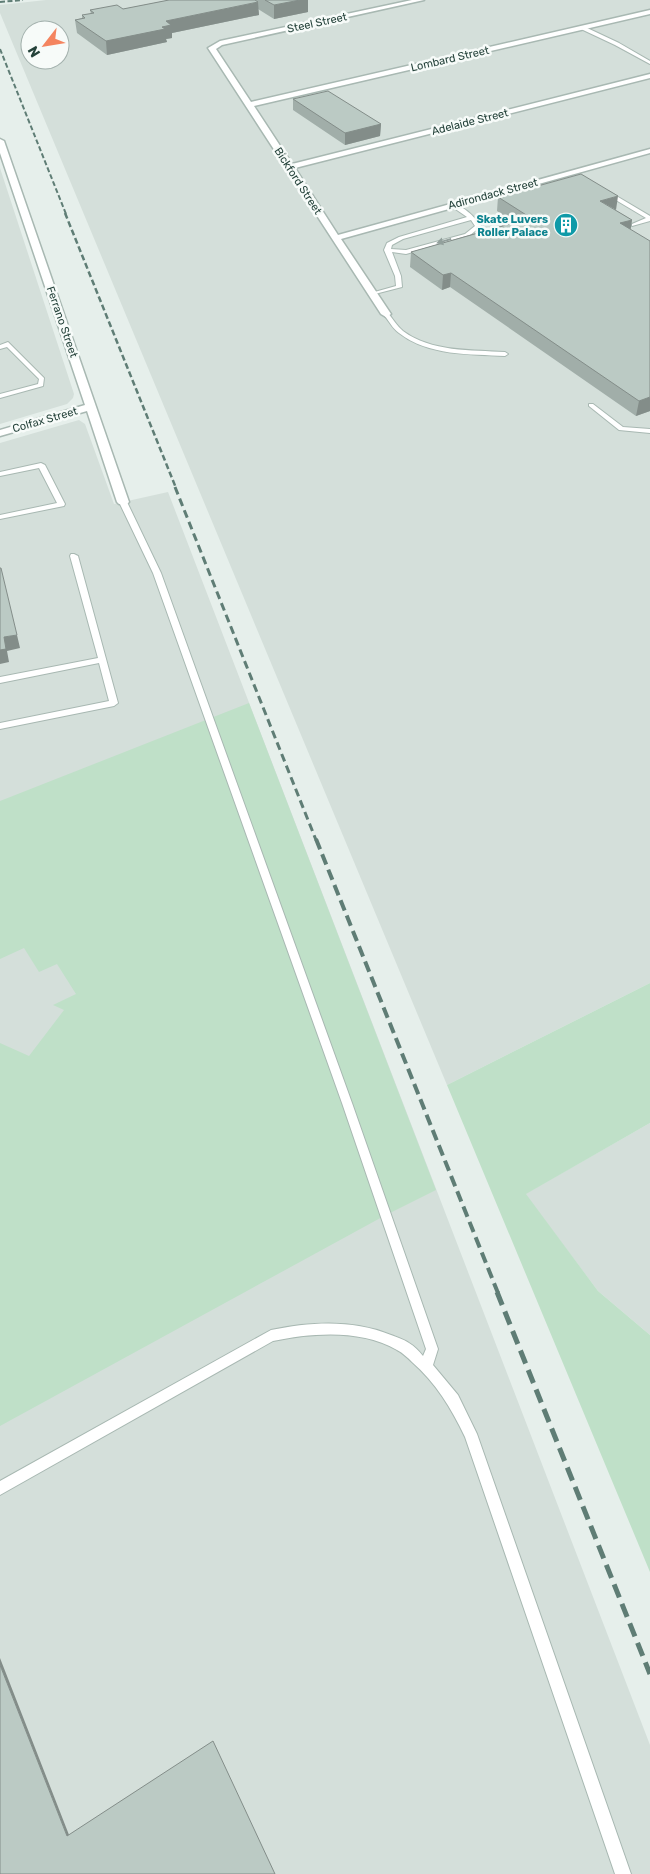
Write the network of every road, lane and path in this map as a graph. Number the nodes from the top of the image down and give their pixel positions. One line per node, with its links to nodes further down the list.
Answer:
1 (421, 0): 4 (street, Steel Street)
2 (650, 12): 3 (street, Lombard Street)
3 (583, 28): 5 (lane); 7 (street, Lombard Street)
4 (213, 47): 7 (street, Bickford Street)
5 (650, 63)
6 (650, 76): 10 (street, Adelaide Street)
7 (249, 106): 10 (street, Bickford Street)
8 (0, 141): 26 (street, Ferrano Street)
9 (650, 151): 11 (street, Adirondack Street)
10 (289, 167): 18 (street, Bickford Street)
11 (574, 172): 12 (lane); 14 (street, Adirondack Street)
12 (582, 177)
13 (599, 187): 16 (lane)
14 (453, 205): 15 (lane); 18 (street, Adirondack Street)
15 (472, 218): 19 (lane); 19 (lane, one-way to 19)
16 (650, 219): 17 (lane)
17 (634, 225)
18 (336, 238): 20 (street, Bickford Street)
19 (388, 250): 20 (lane)
20 (373, 294): 21 (street, Bickford Street)
21 (386, 314): 23 (lane)
22 (0, 347): 24 (lane)
23 (505, 354)
24 (0, 396)
25 (591, 405): 27 (lane)
26 (91, 407): 28 (street, Colfax Street); 30 (street, Ferrano Street)
27 (650, 430)
28 (0, 433)
29 (0, 474): 31 (lane)
30 (123, 502): 36 (lane)
31 (0, 517)
32 (74, 556): 33 (lane)
33 (102, 660): 34 (lane); 35 (lane)
34 (0, 680)
35 (0, 726)
36 (426, 1366): 37 (lane); 38 (lane)
37 (0, 1488)
38 (623, 1874)

